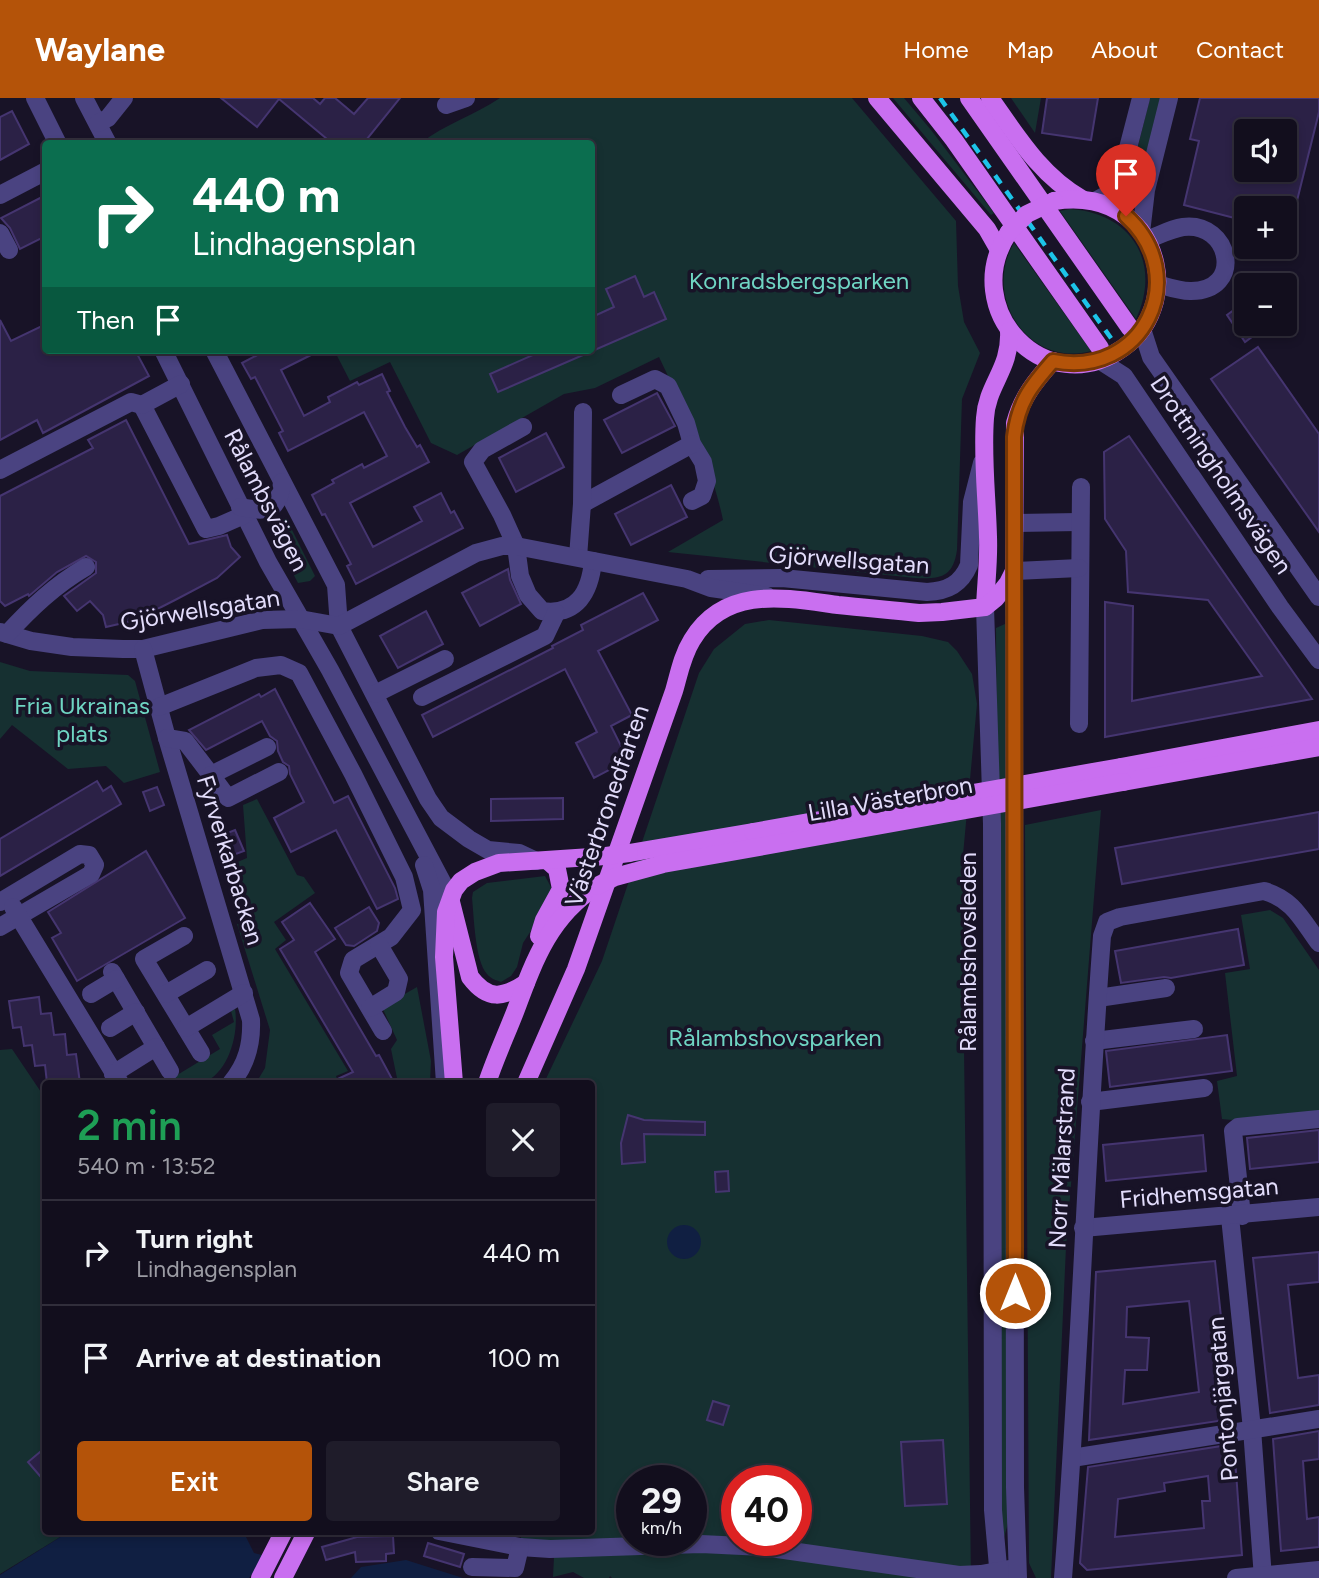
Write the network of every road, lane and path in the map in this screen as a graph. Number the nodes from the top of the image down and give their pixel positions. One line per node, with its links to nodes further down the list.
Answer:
1 (34, 98): 13 (street)
2 (84, 98): 12 (street)
3 (124, 98): 12 (street)
4 (466, 98): 11 (street)
5 (877, 98): 21 (main road)
6 (921, 98): 27 (main road, Drottningholmsvägen)
7 (969, 98): 23 (main road, Drottningholmsvägen)
8 (990, 98): 17 (main road)
9 (1141, 98): 17 (street)
10 (1170, 98): 19 (street)
11 (446, 105)
12 (98, 123): 14 (street)
13 (56, 140)
14 (106, 140)
15 (42, 173): 16 (street)
16 (0, 195)
17 (1088, 200): 19 (main road); 21 (main road, bridge)
18 (0, 233): 20 (street)
19 (1144, 236): 22 (main road); 22 (street)
20 (9, 250)
21 (999, 250): 24 (main road)
22 (1157, 284): 23 (main road)
23 (1136, 328): 27 (main road); 51 (street, Drottningholmsvägen)
24 (1009, 331): 28 (main road); 35 (main road, Rålambshovsleden)
25 (165, 354): 29 (street, Rålambsvägen)
26 (216, 354): 37 (street, Rålambsvägen)
27 (1100, 354): 28 (main road); 60 (street, Drottningholmsvägen)
28 (1053, 361): 43 (main road, Rålambshovsleden)
29 (181, 384): 31 (street); 41 (street, Rålambsvägen)
30 (621, 396): 34 (street)
31 (142, 405): 36 (street); 41 (street)
32 (583, 412): 40 (street)
33 (523, 427): 44 (street)
34 (692, 444): 39 (street); 40 (street)
35 (984, 457): 49 (main road, Rålambshovsleden); 50 (street, Gjörwellsgatan)
36 (0, 470)
37 (282, 482): 41 (street); 56 (street, Rålambsvägen)
38 (1081, 487): 42 (street)
39 (692, 501)
40 (582, 504): 45 (street)
41 (242, 511): 55 (street, Rålambsvägen)
42 (1079, 522): 43 (street); 47 (street)
43 (1014, 523): 48 (main road, Rålambshovsleden)
44 (516, 546): 45 (street, Gjörwellsgatan); 54 (street); 56 (street, Gjörwellsgatan)
45 (585, 559): 50 (street, Gjörwellsgatan); 54 (street)
46 (86, 567): 57 (street)
47 (1079, 568): 48 (street); 65 (street)
48 (1014, 571): 49 (main road); 53 (main road); 121 (street, Rålambshovsleden)
49 (987, 572): 53 (main road, Rålambshovsleden)
50 (687, 579): 52 (street, Gjörwellsgatan)
51 (1319, 597)
52 (781, 598): 53 (main road, Gjörwellsgatan); 105 (main road, Västerbronedfarten)
53 (985, 607): 122 (street, Rålambshovsleden)
54 (556, 613): 63 (street)
55 (300, 619): 56 (street, Gjörwellsgatan); 58 (street, Gjörwellsgatan); 61 (street, Rålambsvägen)
56 (339, 626): 61 (street, Rålambsvägen); 62 (street, Rålambsvägen)
57 (3, 633): 58 (street, Gjörwellsgatan)
58 (144, 649): 64 (street, Fyrverkarbacken)
59 (445, 659): 62 (street)
60 (1319, 660)
61 (330, 670): 66 (street, Rålambsvägen)
62 (375, 694): 74 (street, Rålambsvägen)
63 (422, 697)
64 (159, 707): 68 (street, Fyrverkarbacken); 81 (street)
65 (1079, 724)
66 (360, 726): 75 (street, Rålambsvägen); 102 (street)
67 (1319, 730): 72 (main road, Lilla Västerbron)
68 (167, 738): 73 (street); 86 (street, Fyrverkarbacken)
69 (267, 747): 73 (street)
70 (1319, 747): 72 (main road, Lilla Västerbron)
71 (279, 772): 73 (street)
72 (1122, 774): 74 (main road, Lilla Västerbron, bridge); 82 (main road, Lilla Västerbron, bridge)
73 (211, 775)
74 (542, 861): 75 (main road, Lilla Västerbron); 82 (main road)
75 (450, 897): 84 (main road); 103 (main road)
76 (4, 900): 77 (street); 77 (street)
77 (18, 916): 78 (street); 100 (street)
78 (0, 927)
79 (184, 936): 88 (street)
80 (1319, 943): 89 (street, Norr Mälarstrand)
81 (379, 944): 90 (street); 90 (street)
82 (537, 953): 84 (main road)
83 (207, 970): 88 (street)
84 (526, 983): 104 (main road)
85 (1166, 988): 89 (street)
86 (244, 993): 93 (street); 101 (street, Fyrverkarbacken)
87 (91, 994): 91 (street)
88 (166, 994): 93 (street)
89 (1098, 998): 96 (street, Norr Mälarstrand)
90 (370, 1008): 95 (street)
91 (136, 1012): 92 (street); 97 (street)
92 (110, 1028)
93 (186, 1028): 98 (street)
94 (1194, 1029): 96 (street)
95 (383, 1031)
96 (1094, 1041): 107 (street, Norr Mälarstrand)
97 (156, 1047): 99 (street); 100 (street)
98 (201, 1053)
99 (170, 1071)
100 (116, 1079)
101 (233, 1080)
102 (445, 1080)
103 (454, 1080)
104 (488, 1080)
105 (527, 1080)
106 (1204, 1088): 107 (street)
107 (1090, 1102): 111 (street, Norr Mälarstrand)
108 (1319, 1119): 110 (street, Pontonjärgatan)
109 (1319, 1208): 110 (street, Fridhemsgatan)
110 (1236, 1216): 111 (street, Fridhemsgatan); 113 (street, Pontonjärgatan)
111 (1083, 1227): 114 (street, Norr Mälarstrand)
112 (1319, 1419): 113 (street)
113 (1252, 1429): 114 (street); 123 (street, Pontonjärgatan)
114 (1073, 1458): 126 (street, Norr Mälarstrand)
115 (282, 1535): 124 (main road)
116 (305, 1535): 125 (main road)
117 (459, 1535): 118 (street)
118 (520, 1547): 119 (street); 122 (street)
119 (472, 1567)
120 (1319, 1570): 123 (street)
121 (1018, 1572): 122 (street)
122 (992, 1574)
123 (1263, 1577): 127 (street)
124 (260, 1578)
125 (283, 1578)
126 (1063, 1578)
127 (1236, 1578)

